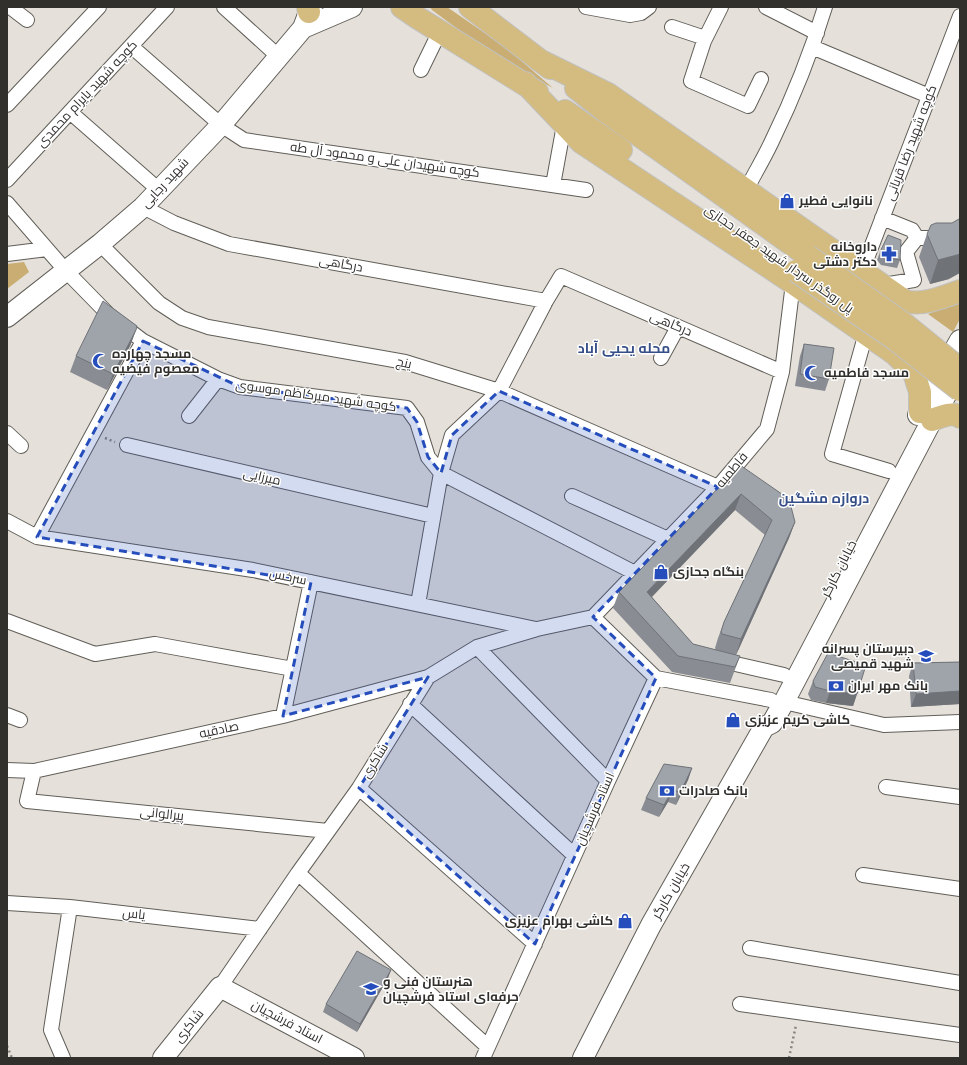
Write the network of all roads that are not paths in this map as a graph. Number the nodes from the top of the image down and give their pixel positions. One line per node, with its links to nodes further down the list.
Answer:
1 (10, 7): 15 (street)
2 (99, 7): 29 (street)
3 (167, 7): 21 (street, کوچه شهید بایرام محمدی)
4 (224, 7): 23 (street)
5 (352, 7): 13 (main road, شهید رجایی)
6 (470, 7): 24 (main road)
7 (586, 7): 8 (street)
8 (649, 7)
9 (721, 7): 19 (street)
10 (766, 7): 18 (street)
11 (825, 7): 18 (street)
12 (412, 11): 17 (main road)
13 (308, 14): 23 (main road, شهید رجایی)
14 (960, 16): 20 (street, کوچه شهید رضا قربانی)
15 (27, 20)
16 (672, 27): 19 (street)
17 (440, 31): 25 (street); 27 (main road)
18 (817, 33): 22 (street)
19 (705, 38): 26 (street)
20 (956, 40): 28 (street, کوچه شهید رضا قربانی)
21 (131, 46): 30 (street, کوچه شهید بایرام محمدی); 31 (street, کوچه شهیدان علی و محمود آل طه)
22 (812, 47): 28 (street); 37 (street)
23 (279, 57): 31 (main road, شهید رجایی)
24 (539, 60): 37 (main road); 46 (main road, پل روگذر سردار شهید جعفر حجازی)
25 (421, 70)
26 (761, 79)
27 (525, 83): 32 (main road); 46 (main road, پل روگذر سردار شهید جعفر حجازی)
28 (929, 96): 40 (street, کوچه شهید رضا قربانی)
29 (7, 105)
30 (70, 112): 33 (street, کوچه شهید بایرام محمدی); 35 (street)
31 (221, 125): 34 (street, کوچه شهیدان علی و محمود آل طه); 35 (main road, شهید رجایی)
32 (564, 125): 34 (street); 46 (main road)
33 (7, 180)
34 (553, 185): 36 (street, کوچه شهیدان علی و محمود آل طه)
35 (159, 190): 39 (main road, شهید رجایی)
36 (586, 190)
37 (746, 190): 46 (main road)
38 (7, 203): 44 (street, کوچه شهید میرکاظم موسوی)
39 (143, 207): 43 (main road, شهید رجایی); 51 (street, درگاهی)
40 (882, 218): 41 (street); 47 (street, کوچه شهید رضا قربانی)
41 (917, 238): 42 (street); 49 (street)
42 (943, 238)
43 (100, 244): 48 (main road, شهید رجایی); 62 (street, ینج)
44 (47, 249): 45 (street); 48 (street, کوچه شهید میرکاظم موسوی)
45 (7, 254)
46 (804, 263): 47 (main road); 54 (main road); 58 (main road, پل روگذر سردار شهید جعفر حجازی, bridge); 59 (street, فاطمیه); 61 (main road, پل روگذر سردار شهید جعفر حجازی, bridge)
47 (862, 270): 49 (main road)
48 (66, 272): 52 (main road, شهید رجایی); 56 (street, کوچه شهید میرکاظم موسوی)
49 (883, 285): 50 (main road)
50 (960, 291)
51 (546, 301): 53 (street, درگاهی); 62 (street)
52 (7, 317)
53 (678, 327): 57 (street); 59 (street, درگاهی)
54 (866, 333): 64 (main road); 69 (street)
55 (960, 340): 64 (main road)
56 (143, 341): 60 (street, کوچه شهید میرکاظم موسوی); 75 (street)
57 (661, 358)
58 (960, 369): 64 (main road)
59 (782, 372): 71 (street, فاطمیه)
60 (218, 379): 63 (street); 70 (street, کوچه شهید میرکاظم موسوی)
61 (960, 390)
62 (499, 391): 70 (street); 71 (street, ینج)
63 (189, 416)
64 (926, 416): 65 (main road); 69 (main road, خیابان کارگر); 89 (main road, خیابان کارگر)
65 (960, 416)
66 (7, 433): 68 (street)
67 (127, 445): 73 (street, میرزایی)
68 (21, 446)
69 (889, 471): 86 (main road, خیابان کارگر)
70 (441, 473): 73 (street); 77 (street, کوچه شهید میرکاظم موسوی)
71 (718, 487): 76 (street, فاطمیه)
72 (572, 496): 76 (street)
73 (433, 516): 79 (street)
74 (7, 521): 75 (street, سرخس)
75 (37, 537): 78 (street, سرخس)
76 (668, 539): 77 (street, فاطمیه)
77 (635, 573): 80 (street, فاطمیه)
78 (311, 582): 79 (street, سرخس); 85 (street)
79 (418, 604): 82 (street, سرخس)
80 (593, 617): 82 (street, شاکری); 88 (street)
81 (7, 621): 85 (street)
82 (537, 629): 83 (street, شاکری)
83 (477, 647): 87 (street, شاکری); 95 (street)
84 (707, 657): 86 (street)
85 (293, 669): 91 (street)
86 (784, 675): 89 (main road, خیابان کارگر)
87 (428, 677): 90 (street, شاکری); 91 (street, صادقیه)
88 (656, 678): 89 (street); 95 (street, استاد فرشچیان)
89 (778, 701): 92 (street); 117 (main road, خیابان کارگر)
90 (410, 704): 96 (street, شاکری); 100 (street)
91 (283, 716): 94 (street, صادقیه)
92 (960, 722)
93 (7, 770): 94 (street, صادقیه)
94 (34, 771): 99 (street, پیرالوانی)
95 (608, 781): 100 (street, استاد فرشچیان)
96 (359, 788): 99 (street, شاکری); 107 (street)
97 (886, 788): 98 (street)
98 (960, 797)
99 (328, 831): 101 (street, شاکری)
100 (574, 855): 107 (street, استاد فرشچیان)
101 (298, 873): 106 (street, شاکری); 113 (street, استاد فرشچیان)
102 (863, 875): 103 (street)
103 (960, 889)
104 (7, 903): 105 (street, یاس)
105 (70, 907): 106 (street, یاس); 114 (street)
106 (260, 929): 110 (street, شاکری)
107 (534, 944): 113 (street, استاد فرشچیان)
108 (750, 948): 109 (street)
109 (960, 983)
110 (220, 987): 115 (main road, شاکری); 116 (main road, استاد فرشچیان)
111 (740, 1004): 112 (street)
112 (960, 1035)
113 (486, 1052)
114 (62, 1058)
115 (163, 1058)
116 (354, 1058)
117 (583, 1058)

